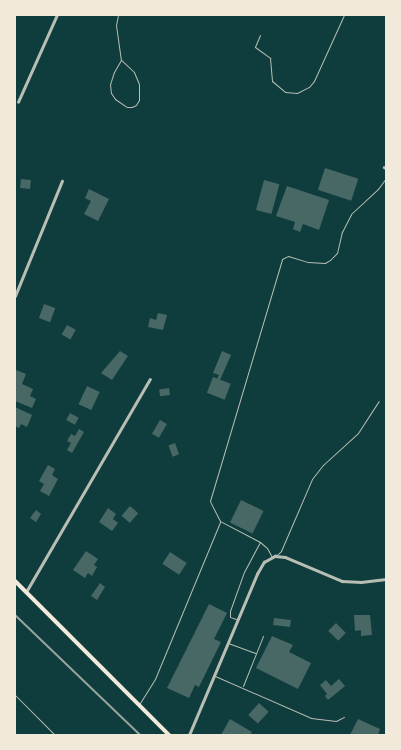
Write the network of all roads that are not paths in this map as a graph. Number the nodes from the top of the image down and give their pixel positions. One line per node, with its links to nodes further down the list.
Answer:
1 (57, 15): 6 (street)
2 (118, 15): 5 (lane)
3 (344, 15): 4 (lane)
4 (260, 35)
5 (121, 60): 5 (lane)
6 (18, 102)
7 (386, 178): 12 (lane)
8 (62, 182): 9 (street)
9 (15, 296)
10 (150, 379): 17 (street)
11 (379, 401): 14 (lane)
12 (220, 521): 13 (lane); 25 (lane)
13 (260, 542): 14 (lane); 18 (lane)
14 (274, 557): 15 (street); 18 (street)
15 (386, 579)
16 (15, 581): 17 (main road)
17 (26, 592): 25 (main road)
18 (237, 619): 20 (street)
19 (263, 636): 21 (lane)
20 (228, 642): 21 (lane); 22 (street)
21 (256, 654): 23 (lane)
22 (214, 676): 23 (lane); 29 (street)
23 (243, 687): 26 (lane)
24 (15, 695): 27 (lane)
25 (139, 706): 28 (main road)
26 (344, 716)
27 (55, 735)
28 (169, 735)
29 (189, 735)

